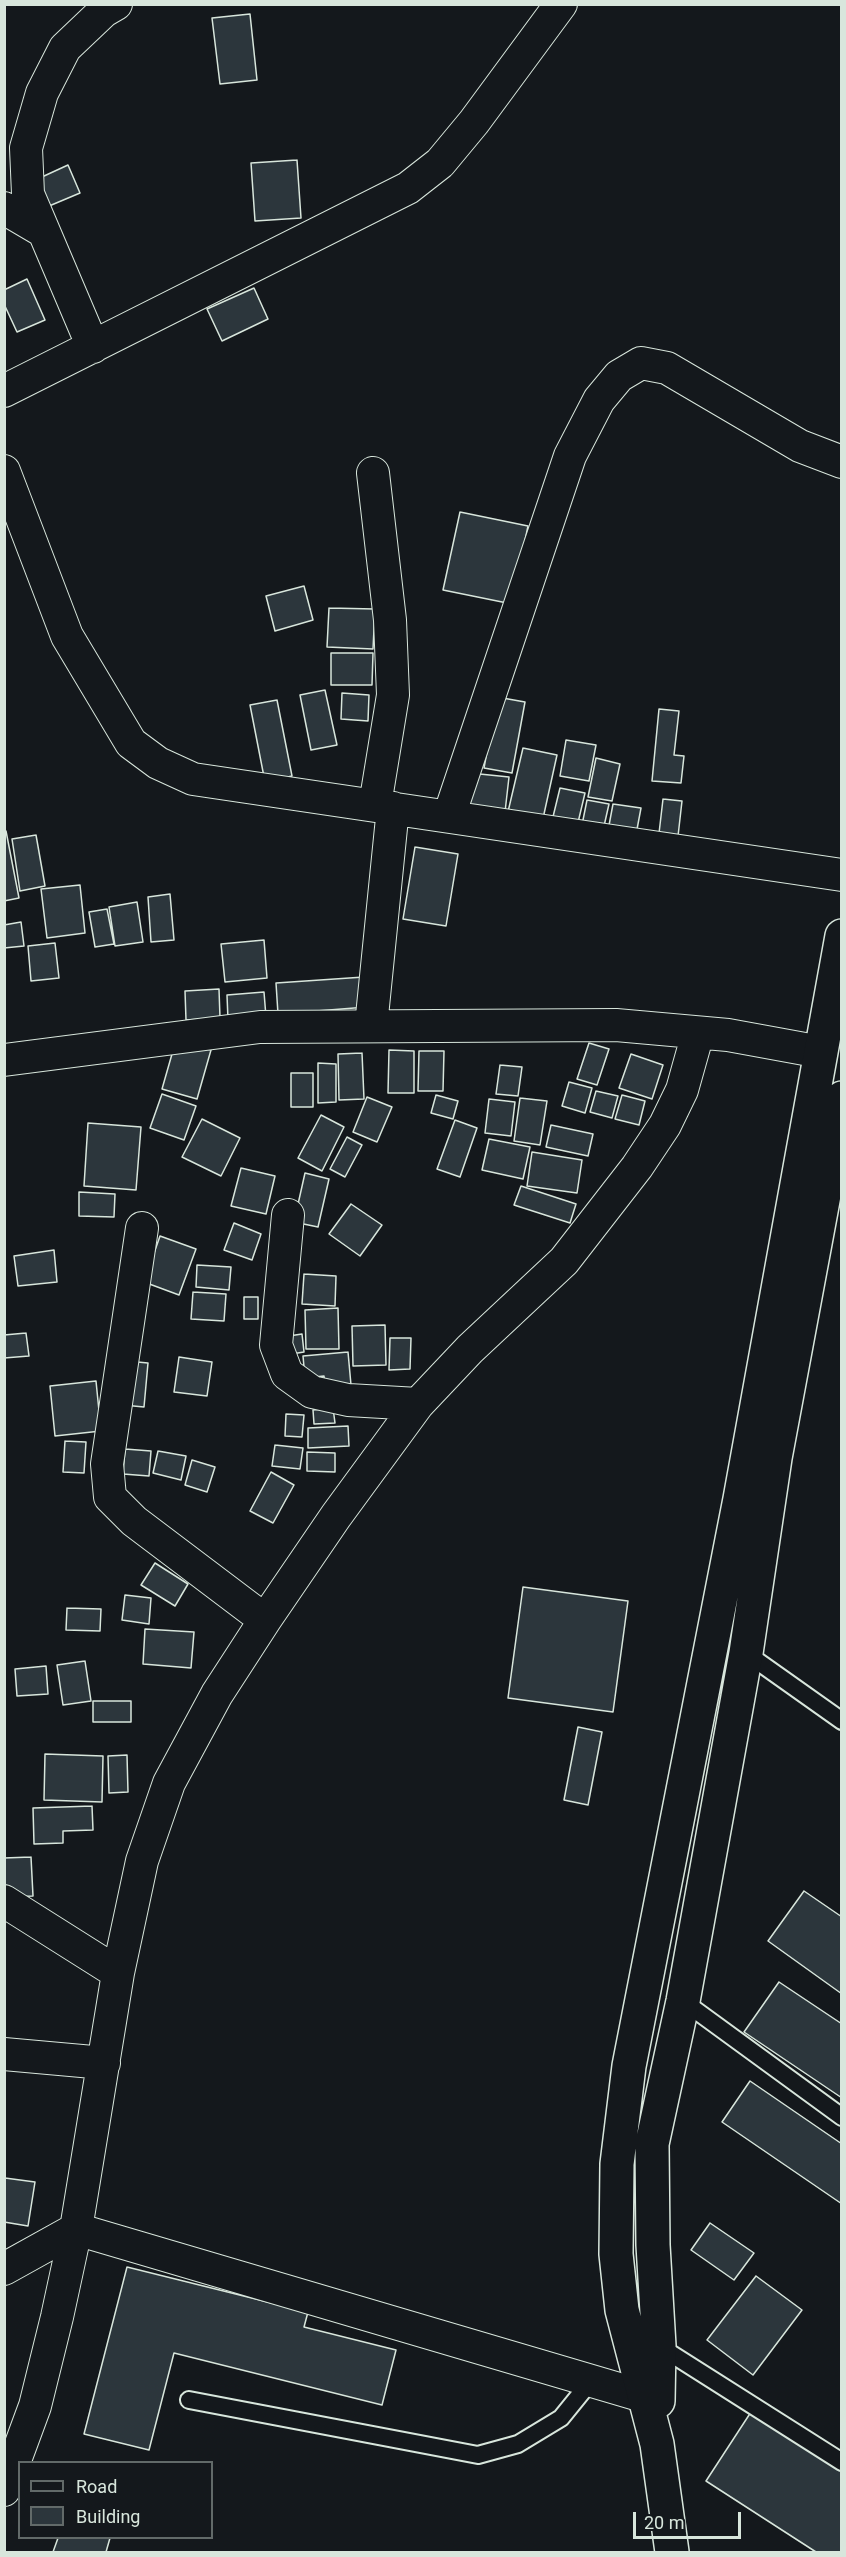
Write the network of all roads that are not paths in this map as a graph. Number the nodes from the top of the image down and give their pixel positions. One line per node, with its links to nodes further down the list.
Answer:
1 (116, 4): 4 (street)
2 (561, 4): 5 (street)
3 (4, 208): 4 (street)
4 (43, 231): 5 (street)
5 (93, 347): 6 (street)
6 (4, 391)
7 (842, 462): 11 (street)
8 (4, 471): 10 (street)
9 (373, 473): 10 (street)
10 (384, 807): 11 (street); 14 (street)
11 (449, 816): 12 (street)
12 (842, 875)
13 (842, 936): 16 (street)
14 (371, 1026): 15 (street); 17 (street)
15 (698, 1033): 16 (street); 21 (street)
16 (821, 1052): 22 (street)
17 (4, 1060)
18 (842, 1098): 22 (street)
19 (288, 1215): 21 (street)
20 (142, 1228): 23 (street)
21 (418, 1404): 23 (street)
22 (754, 1504): 24 (street); 36 (street)
23 (265, 1620): 27 (street)
24 (746, 1653): 25 (lane); 28 (street)
25 (842, 1720)
26 (4, 1901): 27 (street)
27 (118, 1973): 30 (street)
28 (683, 2001): 31 (lane); 34 (street)
29 (4, 2054): 30 (street)
30 (104, 2063): 32 (street)
31 (842, 2117)
32 (76, 2229): 33 (street); 35 (street); 40 (street)
33 (4, 2269)
34 (659, 2346): 38 (street); 39 (lane)
35 (591, 2381): 36 (street); 37 (lane)
36 (646, 2397): 38 (street)
37 (189, 2400)
38 (657, 2444): 41 (street)
39 (842, 2462)
40 (4, 2490)
41 (672, 2553)

